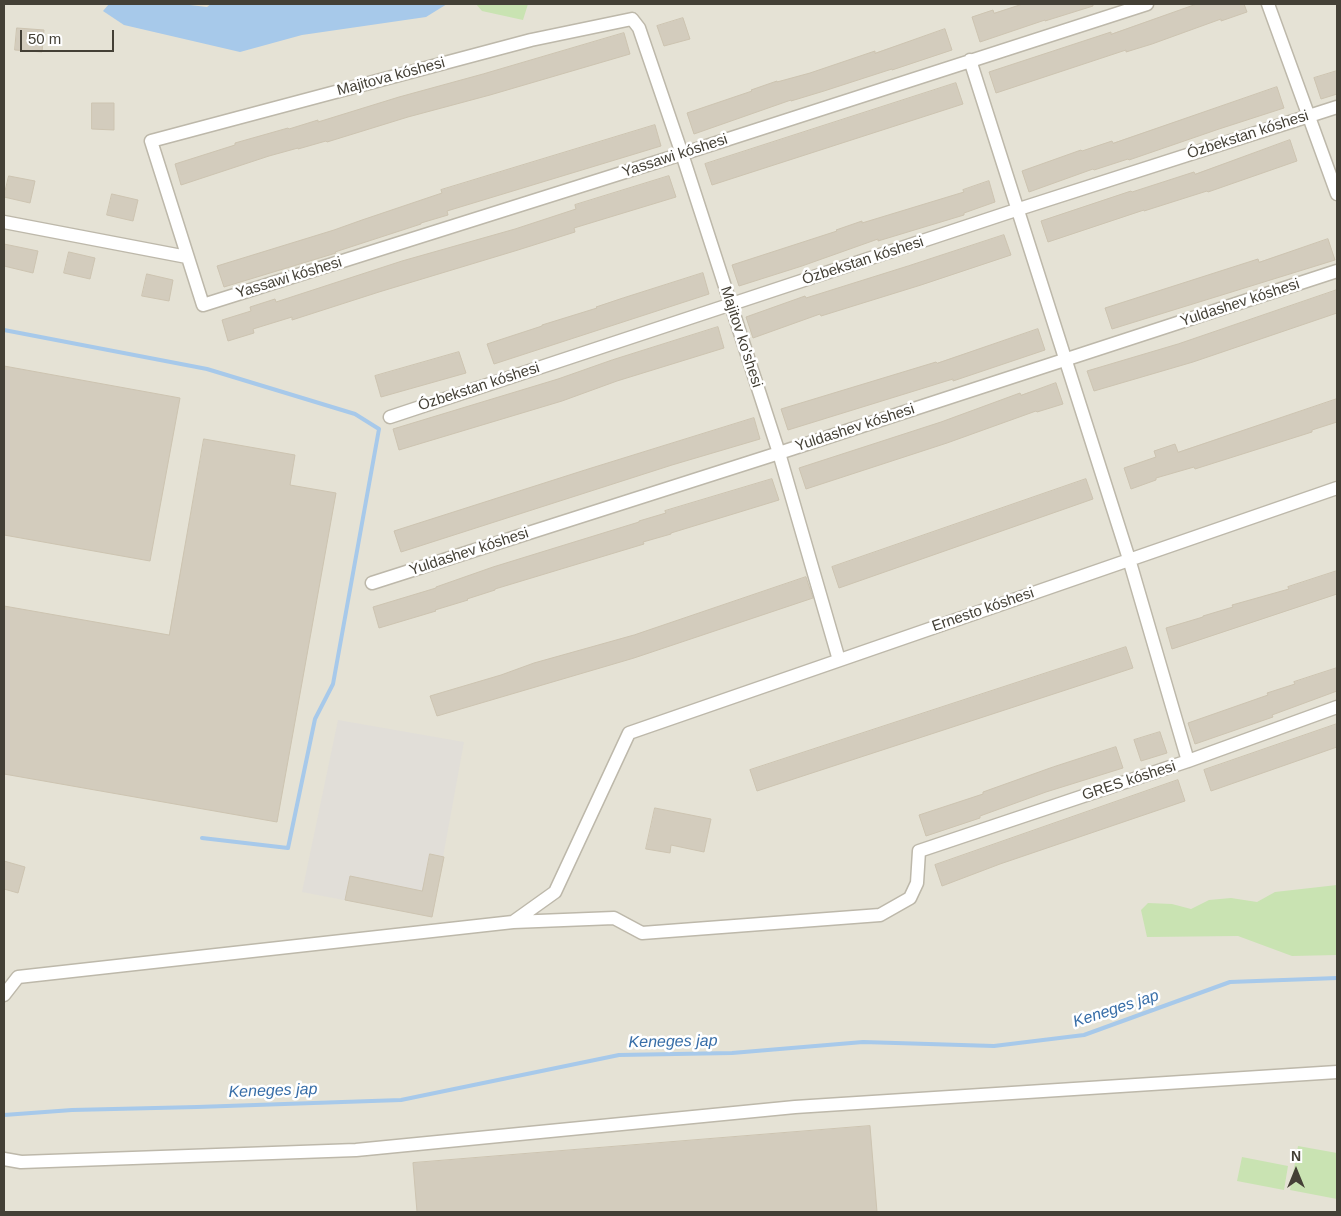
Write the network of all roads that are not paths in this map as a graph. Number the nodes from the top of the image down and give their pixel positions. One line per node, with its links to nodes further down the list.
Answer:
1 (1146, 4): 4 (street, Yassawi kóshesi)
2 (1268, 4): 6 (street)
3 (632, 19): 7 (street, Majitov ko'shesi); 11 (street, Majitova kóshesi)
4 (970, 60): 7 (street, Yassawi kóshesi); 9 (street)
5 (1337, 107): 6 (street, Ózbekstan kóshesi)
6 (1308, 116): 8 (street); 9 (street, Ózbekstan kóshesi)
7 (682, 154): 11 (street, Yassawi kóshesi); 13 (street, Majitov ko'shesi)
8 (1337, 194)
9 (1019, 209): 13 (street, Ózbekstan kóshesi); 14 (street)
10 (4, 222): 11 (street)
11 (187, 257)
12 (1337, 271): 14 (street, Yuldashev kóshesi)
13 (731, 305): 15 (street, Ózbekstan kóshesi); 16 (street, Majitov ko'shesi)
14 (1067, 360): 16 (street, Yuldashev kóshesi); 18 (street)
15 (390, 416)
16 (779, 453): 19 (street, Yuldashev kóshesi); 20 (street, Majitov ko'shesi)
17 (1337, 488): 18 (street, Ernesto kóshesi)
18 (1129, 559): 20 (street, Ernesto kóshesi); 22 (street)
19 (372, 583)
20 (839, 660): 23 (street, Ernesto kóshesi)
21 (1337, 707): 22 (street, GRES kóshesi)
22 (1188, 761): 23 (street, GRES kóshesi)
23 (514, 922): 24 (street)
24 (4, 995)
25 (1337, 1072): 26 (street)
26 (4, 1159)

